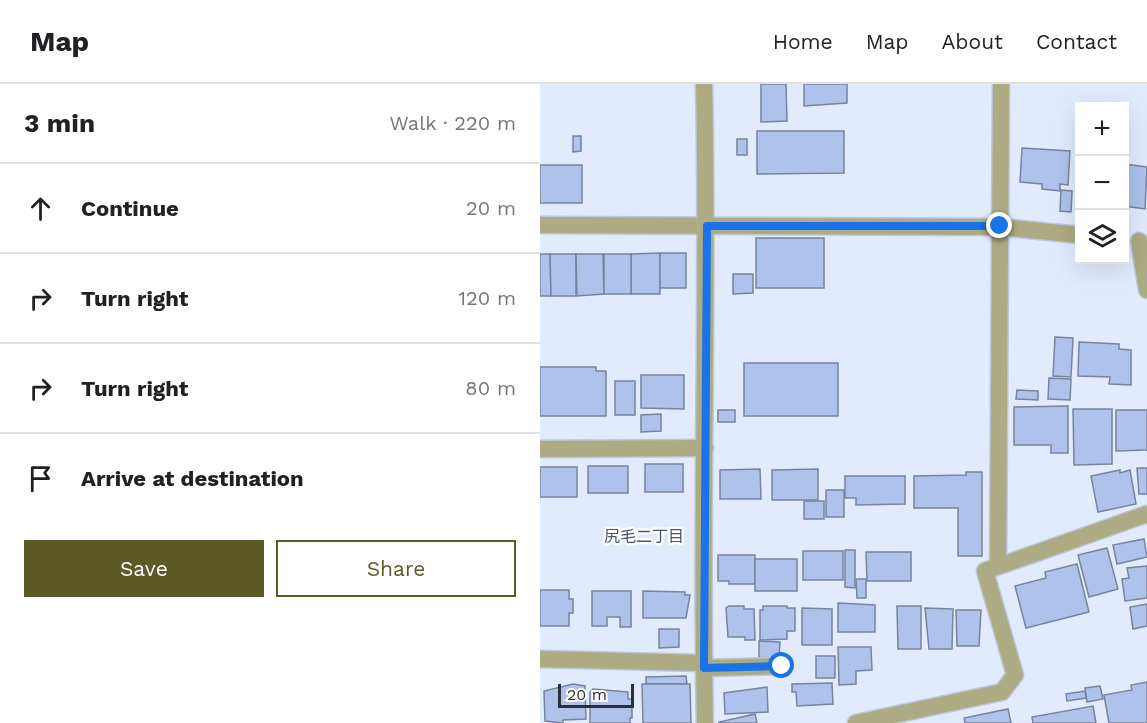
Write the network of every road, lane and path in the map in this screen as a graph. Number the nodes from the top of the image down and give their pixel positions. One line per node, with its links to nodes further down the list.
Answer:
1 (704, 84): 4 (street)
2 (1001, 84): 5 (street)
3 (540, 225): 4 (street)
4 (707, 226): 5 (street); 9 (street)
5 (1000, 226): 6 (street); 12 (street)
6 (1075, 234)
7 (1137, 241): 8 (street)
8 (1147, 290)
9 (705, 448): 10 (street); 14 (street)
10 (540, 449)
11 (1147, 514): 12 (street)
12 (998, 566): 17 (street)
13 (540, 660): 14 (street)
14 (704, 665): 15 (street); 16 (street)
15 (782, 666)
16 (705, 723)
17 (855, 723)

